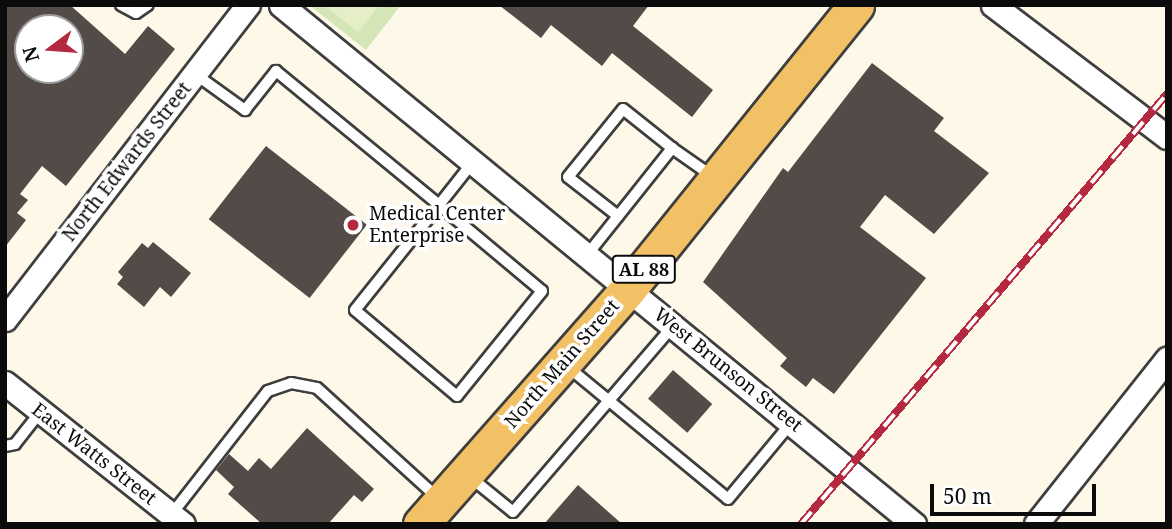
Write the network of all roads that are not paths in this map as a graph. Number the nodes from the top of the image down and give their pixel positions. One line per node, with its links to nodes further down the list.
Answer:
1 (121, 5): 2 (lane)
2 (148, 5)
3 (248, 5): 7 (street, North Edwards Street)
4 (281, 5): 10 (street, West Brunson Street)
5 (856, 5): 11 (main road, North Main Street / AL 88)
6 (993, 5): 8 (street)
7 (195, 74): 12 (lane); 16 (street, North Edwards Street)
8 (1167, 137)
9 (672, 148): 11 (lane); 13 (lane); 13 (lane)
10 (473, 162): 12 (lane); 14 (street, West Brunson Street)
11 (716, 179): 15 (main road, North Main Street / AL 88)
12 (439, 205): 12 (lane)
13 (618, 216): 14 (lane)
14 (587, 255): 15 (street, West Brunson Street)
15 (628, 289): 17 (street, West Brunson Street); 19 (main road, North Main Street / AL 88)
16 (5, 319)
17 (673, 326): 21 (lane); 23 (street, West Brunson Street)
18 (1167, 359): 29 (street)
19 (563, 362): 21 (lane); 25 (main road, North Main Street / AL 88)
20 (5, 383): 22 (street, East Watts Street)
21 (608, 402): 23 (lane); 25 (lane)
22 (41, 411): 24 (lane); 27 (street, East Watts Street)
23 (792, 422): 28 (street, West Brunson Street)
24 (5, 446)
25 (465, 474): 26 (main road, North Main Street / AL 88)
26 (431, 512): 27 (lane)
27 (177, 519)
28 (914, 524)
29 (1036, 524)

